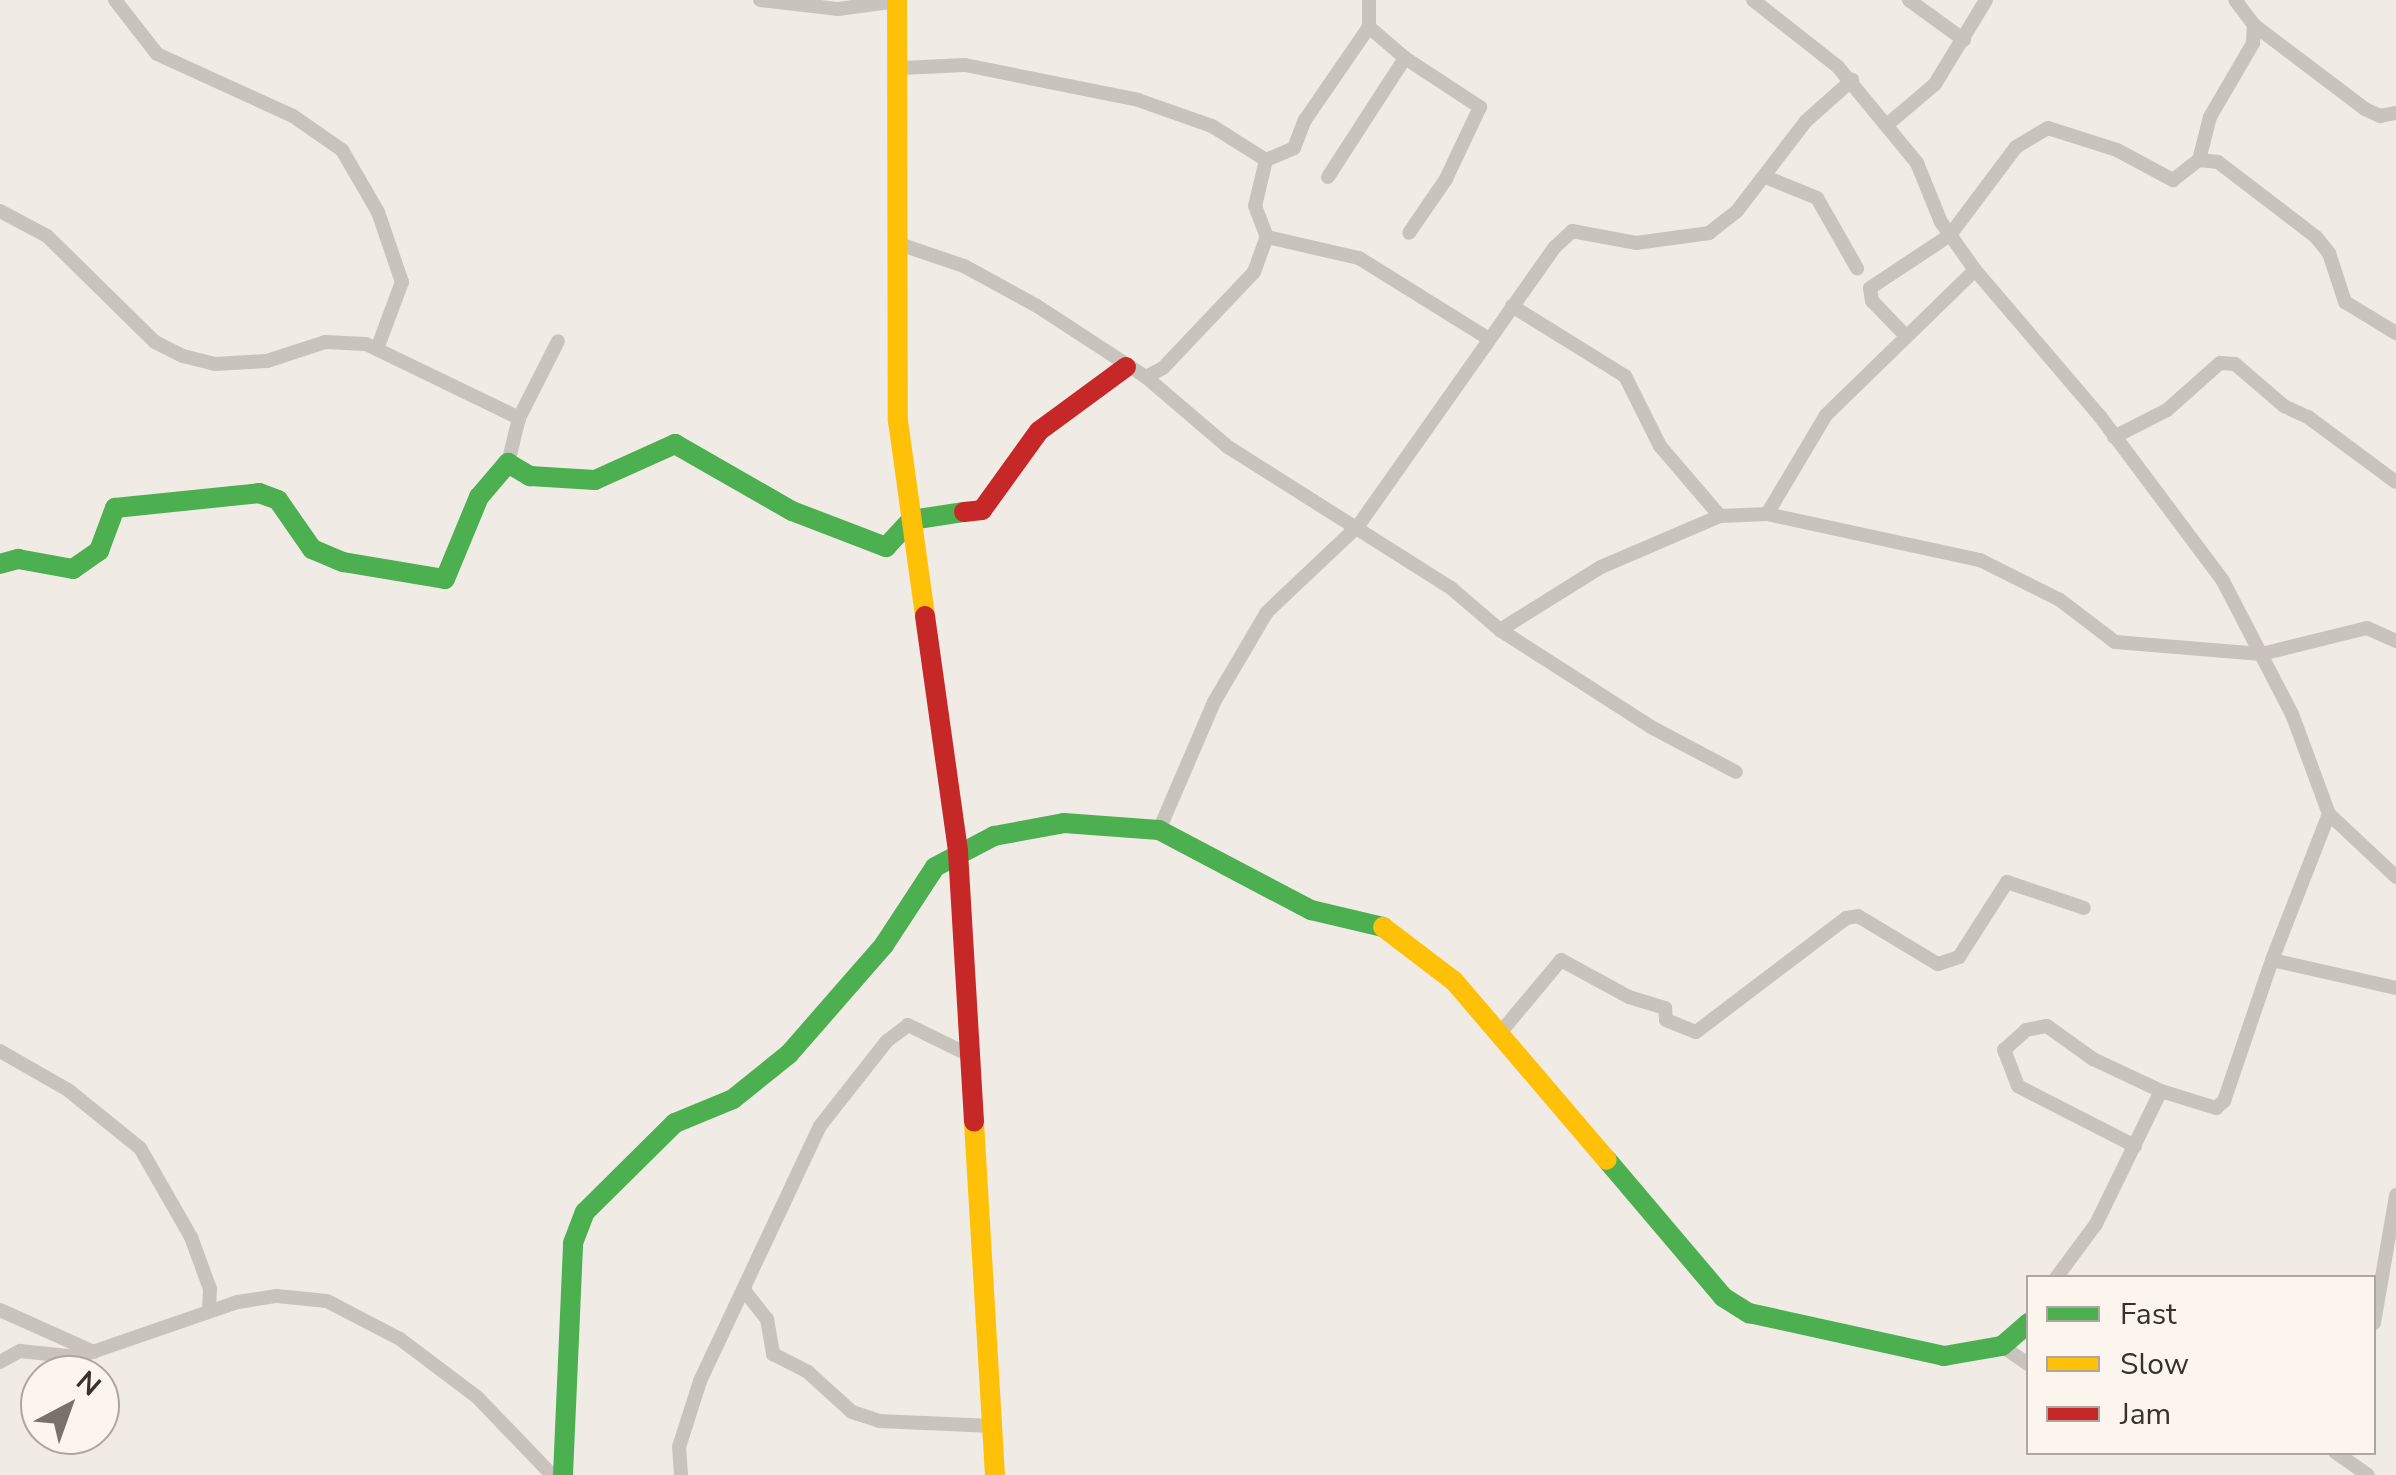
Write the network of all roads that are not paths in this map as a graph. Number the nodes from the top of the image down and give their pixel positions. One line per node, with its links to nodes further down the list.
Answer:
1 (115, 0): 33 (street)
2 (760, 0): 8 (street)
3 (1369, 0): 10 (street)
4 (1752, 0): 14 (street)
5 (1909, 0): 11 (street)
6 (1986, 0): 11 (street)
7 (2234, 0): 9 (street)
8 (897, 1): 13 (street)
9 (2254, 26): 15 (street); 18 (street)
10 (1369, 27): 12 (street); 17 (street)
11 (1964, 40): 16 (street)
12 (1405, 58): 19 (street); 22 (street)
13 (902, 68): 17 (street); 25 (street)
14 (1852, 80): 16 (street); 20 (street)
15 (2396, 112)
16 (1888, 124): 23 (street)
17 (1266, 160): 24 (street)
18 (2199, 160): 23 (street); 29 (street)
19 (1328, 176)
20 (1768, 178): 26 (street); 28 (street)
21 (0, 211): 33 (street)
22 (1409, 234)
23 (1950, 236): 27 (street); 30 (street)
24 (1266, 237): 31 (street); 35 (street)
25 (896, 243): 34 (street); 42 (street)
26 (1858, 268)
27 (1975, 270): 30 (street); 37 (street)
28 (1512, 306): 31 (street); 41 (street)
29 (2396, 333)
30 (1904, 334): 40 (street)
31 (1489, 339): 43 (street)
32 (558, 340): 36 (street)
33 (377, 348): 36 (street)
34 (1126, 367): 35 (street); 42 (street)
35 (1146, 377): 43 (street)
36 (519, 418): 38 (street)
37 (2114, 438): 39 (street); 49 (street)
38 (508, 463): 45 (street); 46 (street)
39 (2396, 482)
40 (1767, 514): 41 (street); 49 (street)
41 (1720, 516): 47 (street)
42 (912, 520): 44 (street); 45 (street)
43 (1358, 526): 47 (street); 52 (street)
44 (914, 544): 45 (street); 53 (street)
45 (886, 547)
46 (0, 564)
47 (1500, 630): 50 (street)
48 (2396, 641): 49 (street)
49 (2262, 654): 51 (street)
50 (1736, 772)
51 (2330, 814): 54 (street); 56 (street)
52 (1160, 830): 53 (street); 58 (street)
53 (958, 852): 60 (street); 76 (street)
54 (2396, 877)
55 (2084, 908): 58 (street)
56 (2272, 960): 57 (street); 61 (street)
57 (2396, 988)
58 (1500, 1034): 70 (street)
59 (0, 1051): 66 (street)
60 (969, 1055): 65 (street); 74 (street)
61 (2161, 1091): 62 (street); 62 (street)
62 (2135, 1146): 64 (street)
63 (2396, 1195): 68 (street)
64 (2058, 1275)
65 (744, 1290): 74 (street); 77 (street)
66 (209, 1309): 71 (street); 75 (street)
67 (0, 1310): 71 (street)
68 (2376, 1311)
69 (2026, 1325): 70 (street)
70 (2002, 1346): 73 (street)
71 (94, 1352): 72 (street)
72 (0, 1362)
73 (2026, 1363)
74 (994, 1426): 78 (street)
75 (552, 1475)
76 (563, 1475)
77 (680, 1475)
78 (995, 1475)

